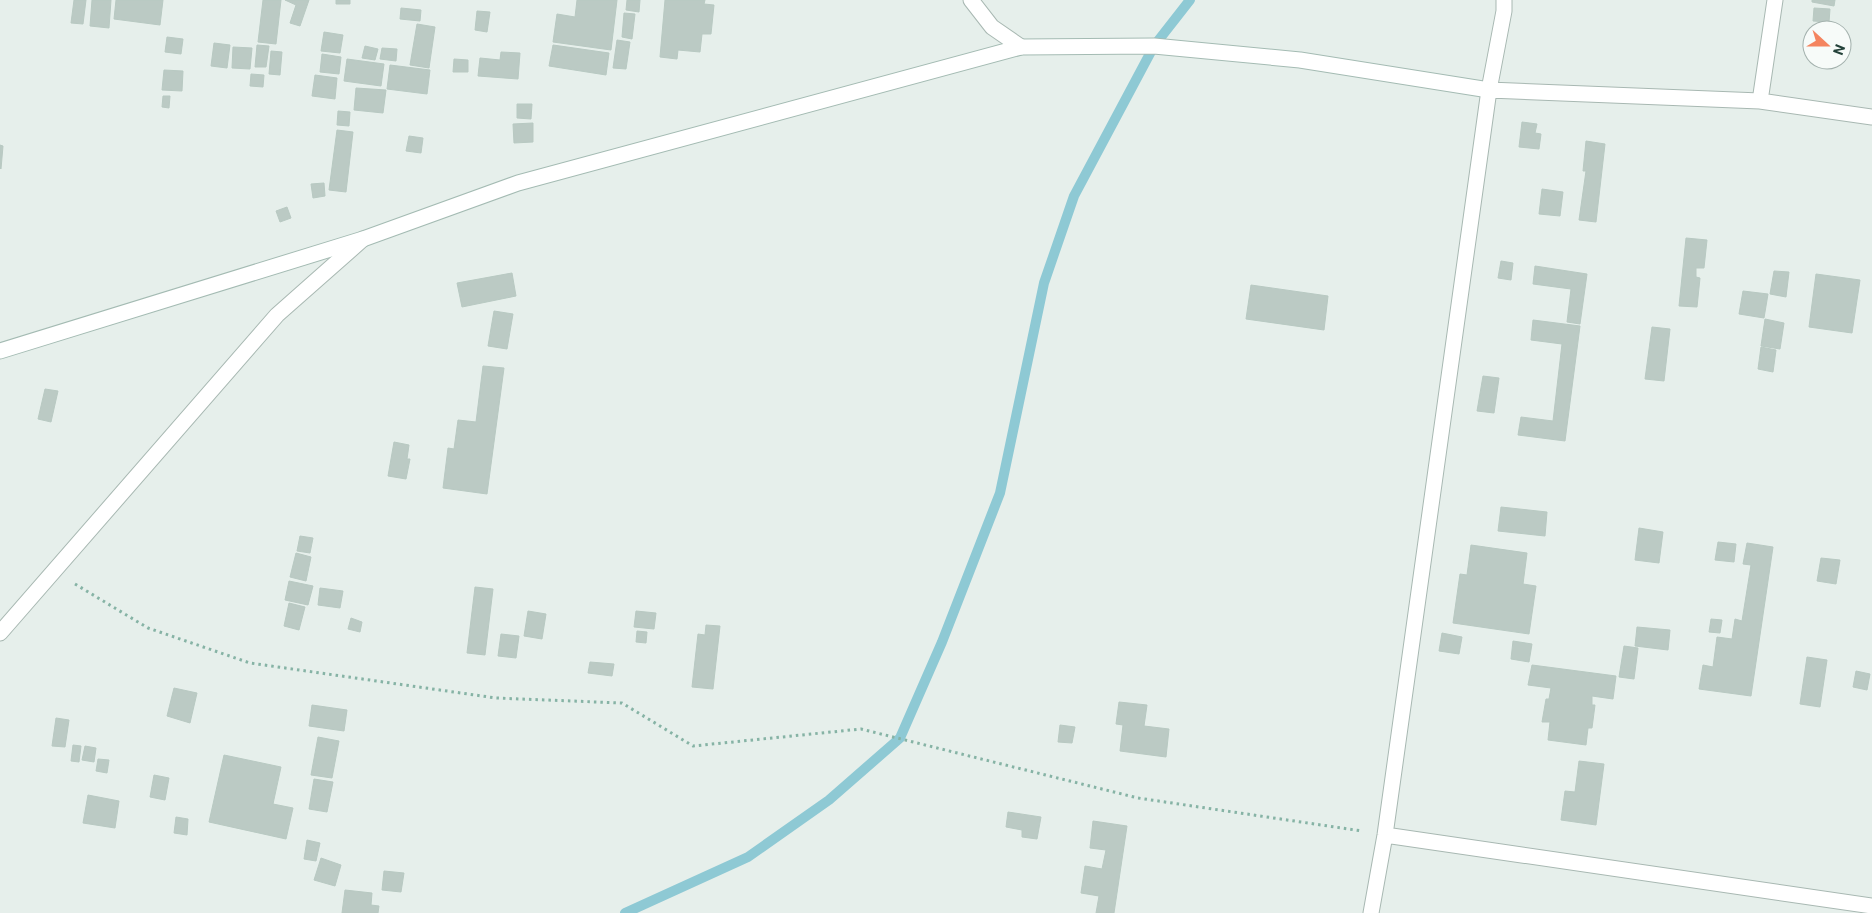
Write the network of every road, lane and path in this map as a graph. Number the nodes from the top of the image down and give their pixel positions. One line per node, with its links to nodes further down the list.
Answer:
1 (971, 0): 4 (street)
2 (1504, 0): 5 (street)
3 (1776, 0): 6 (street)
4 (1021, 47): 5 (street); 8 (street)
5 (1489, 90): 6 (street); 12 (street)
6 (1760, 101): 7 (street)
7 (1872, 117)
8 (363, 239): 9 (street); 10 (street)
9 (0, 351)
10 (54, 571): 11 (street); 12 (path)
11 (0, 633)
12 (1384, 835): 13 (street); 14 (street)
13 (1872, 906)
14 (1371, 913)

